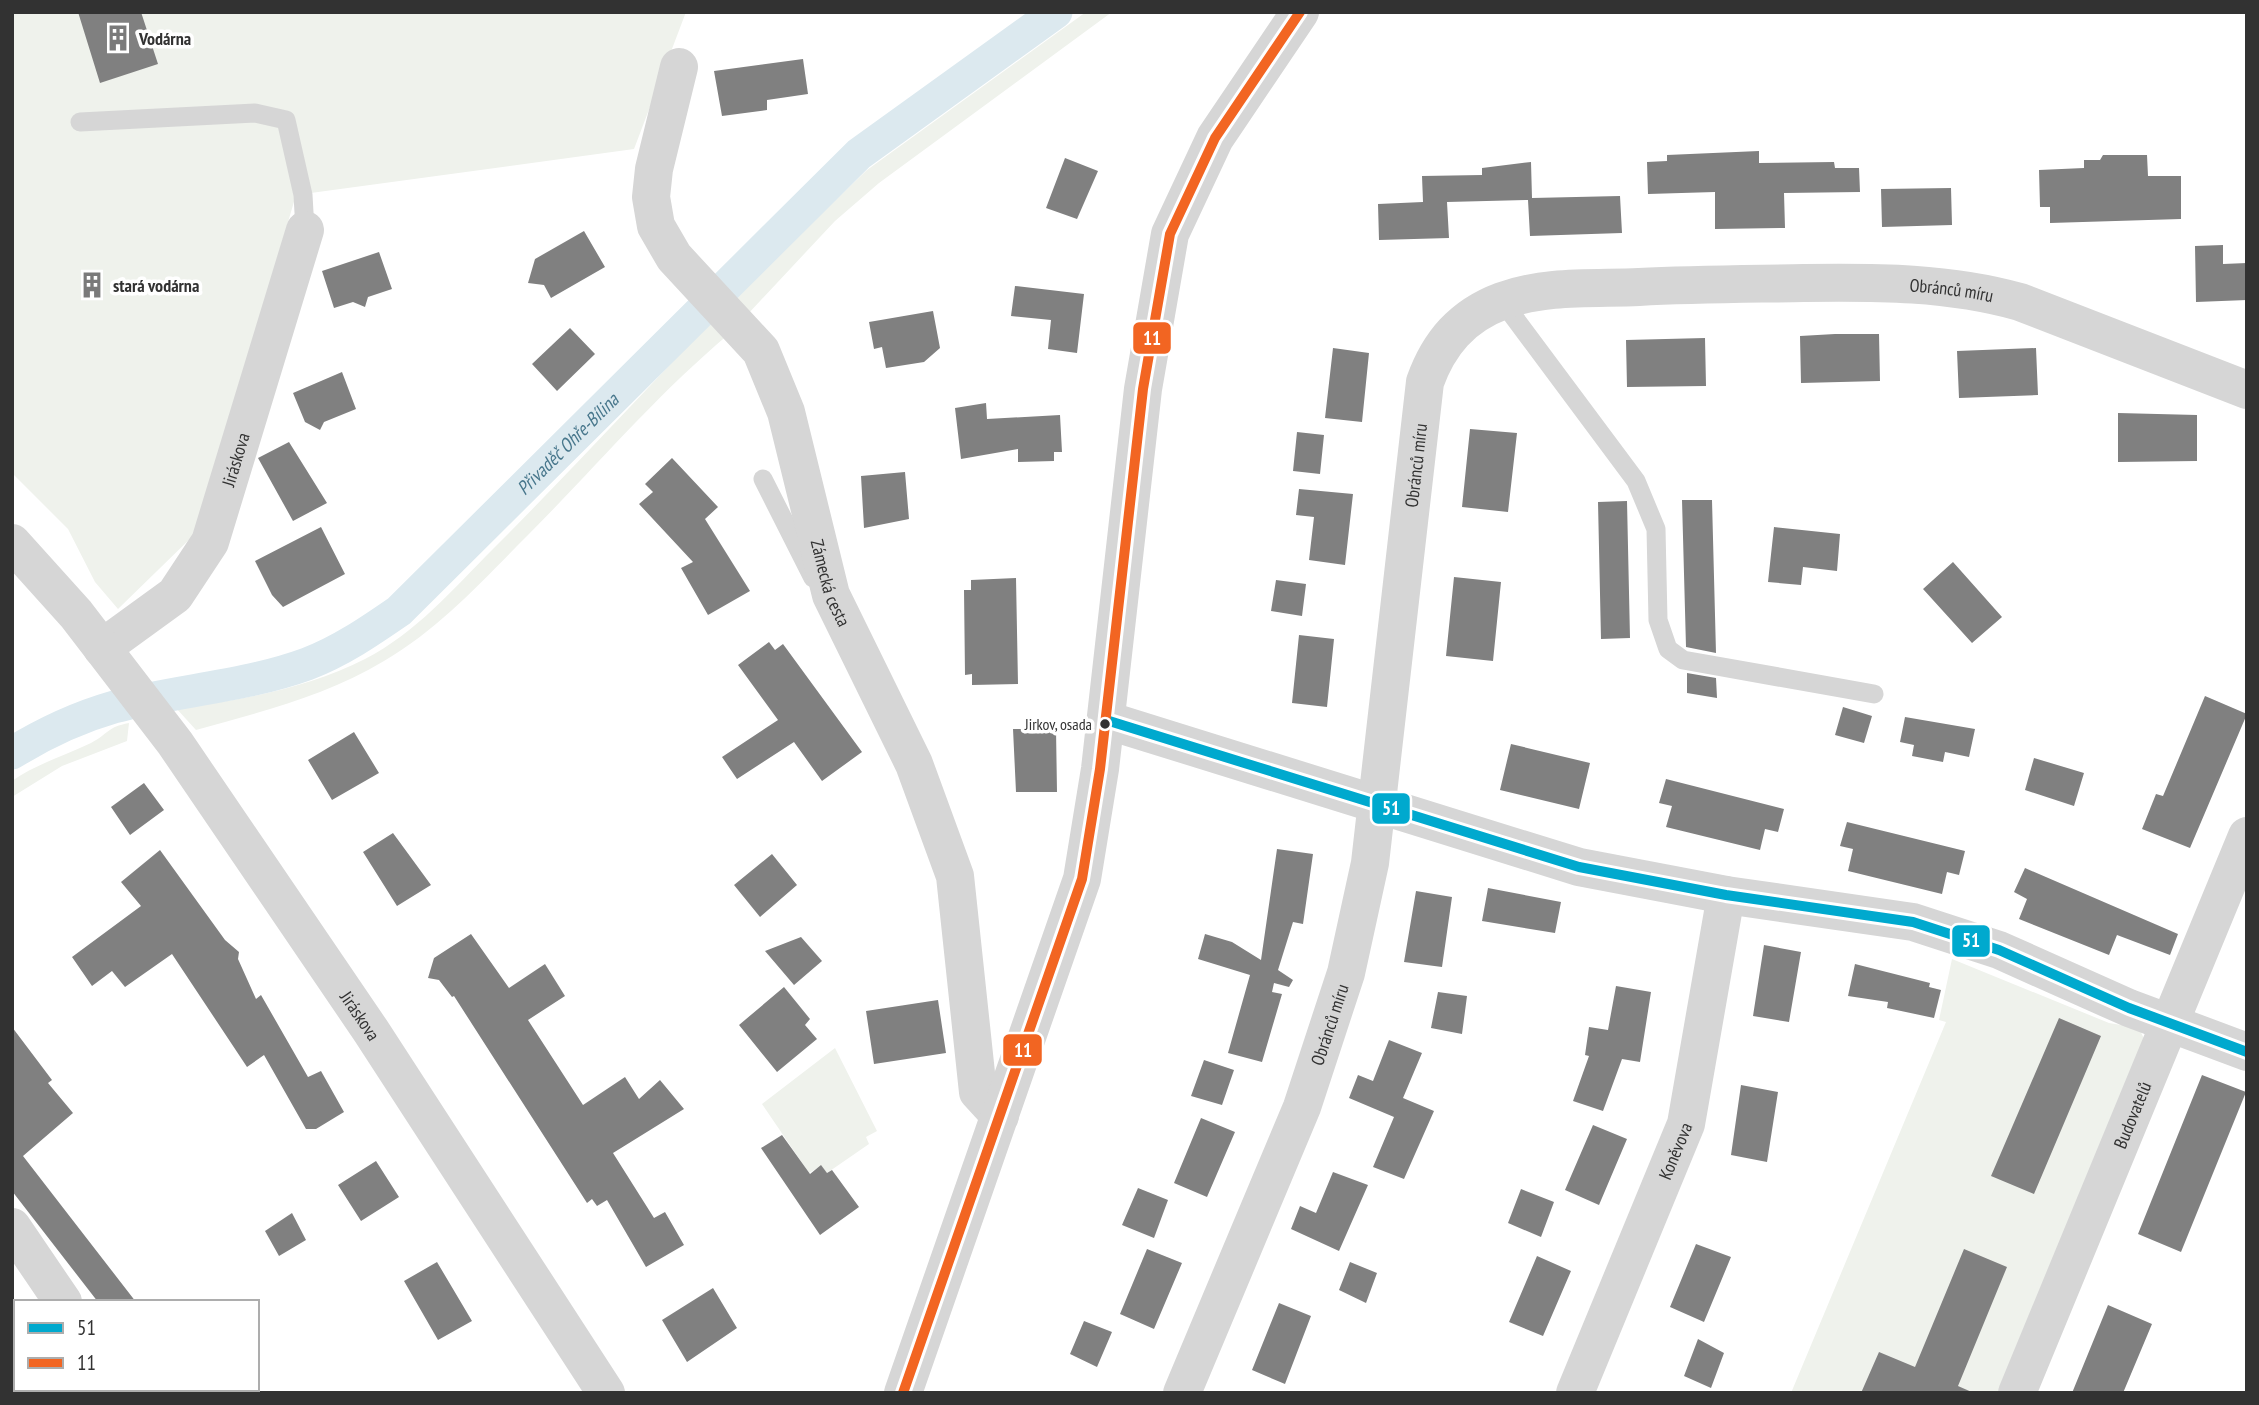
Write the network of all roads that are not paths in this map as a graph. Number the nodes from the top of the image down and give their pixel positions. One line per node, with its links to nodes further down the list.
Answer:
1 (1300, 12): 12 (street)
2 (678, 66): 9 (street, Zámecká cesta)
3 (80, 122): 4 (lane)
4 (305, 230): 10 (street, Jiráskova)
5 (1502, 301): 6 (street, Obránců míru); 11 (lane); 13 (street, Obránců míru)
6 (2247, 390)
7 (763, 479): 9 (lane)
8 (12, 543): 10 (street, Jiráskova)
9 (831, 596): 18 (street, Zámecká cesta)
10 (105, 653): 21 (street, Jiráskova)
11 (1874, 694)
12 (1106, 720): 13 (street); 18 (street)
13 (1378, 802): 15 (street); 23 (street, Obránců míru)
14 (2247, 836): 16 (street, Budovatelů)
15 (1726, 895): 16 (street); 24 (street, Koněvova)
16 (2168, 1023): 17 (street); 25 (street, Budovatelů)
17 (2247, 1052)
18 (1000, 1116): 22 (street)
19 (16, 1235): 20 (street)
20 (63, 1300)
21 (606, 1393)
22 (903, 1393)
23 (1182, 1393)
24 (1575, 1393)
25 (2017, 1393)

